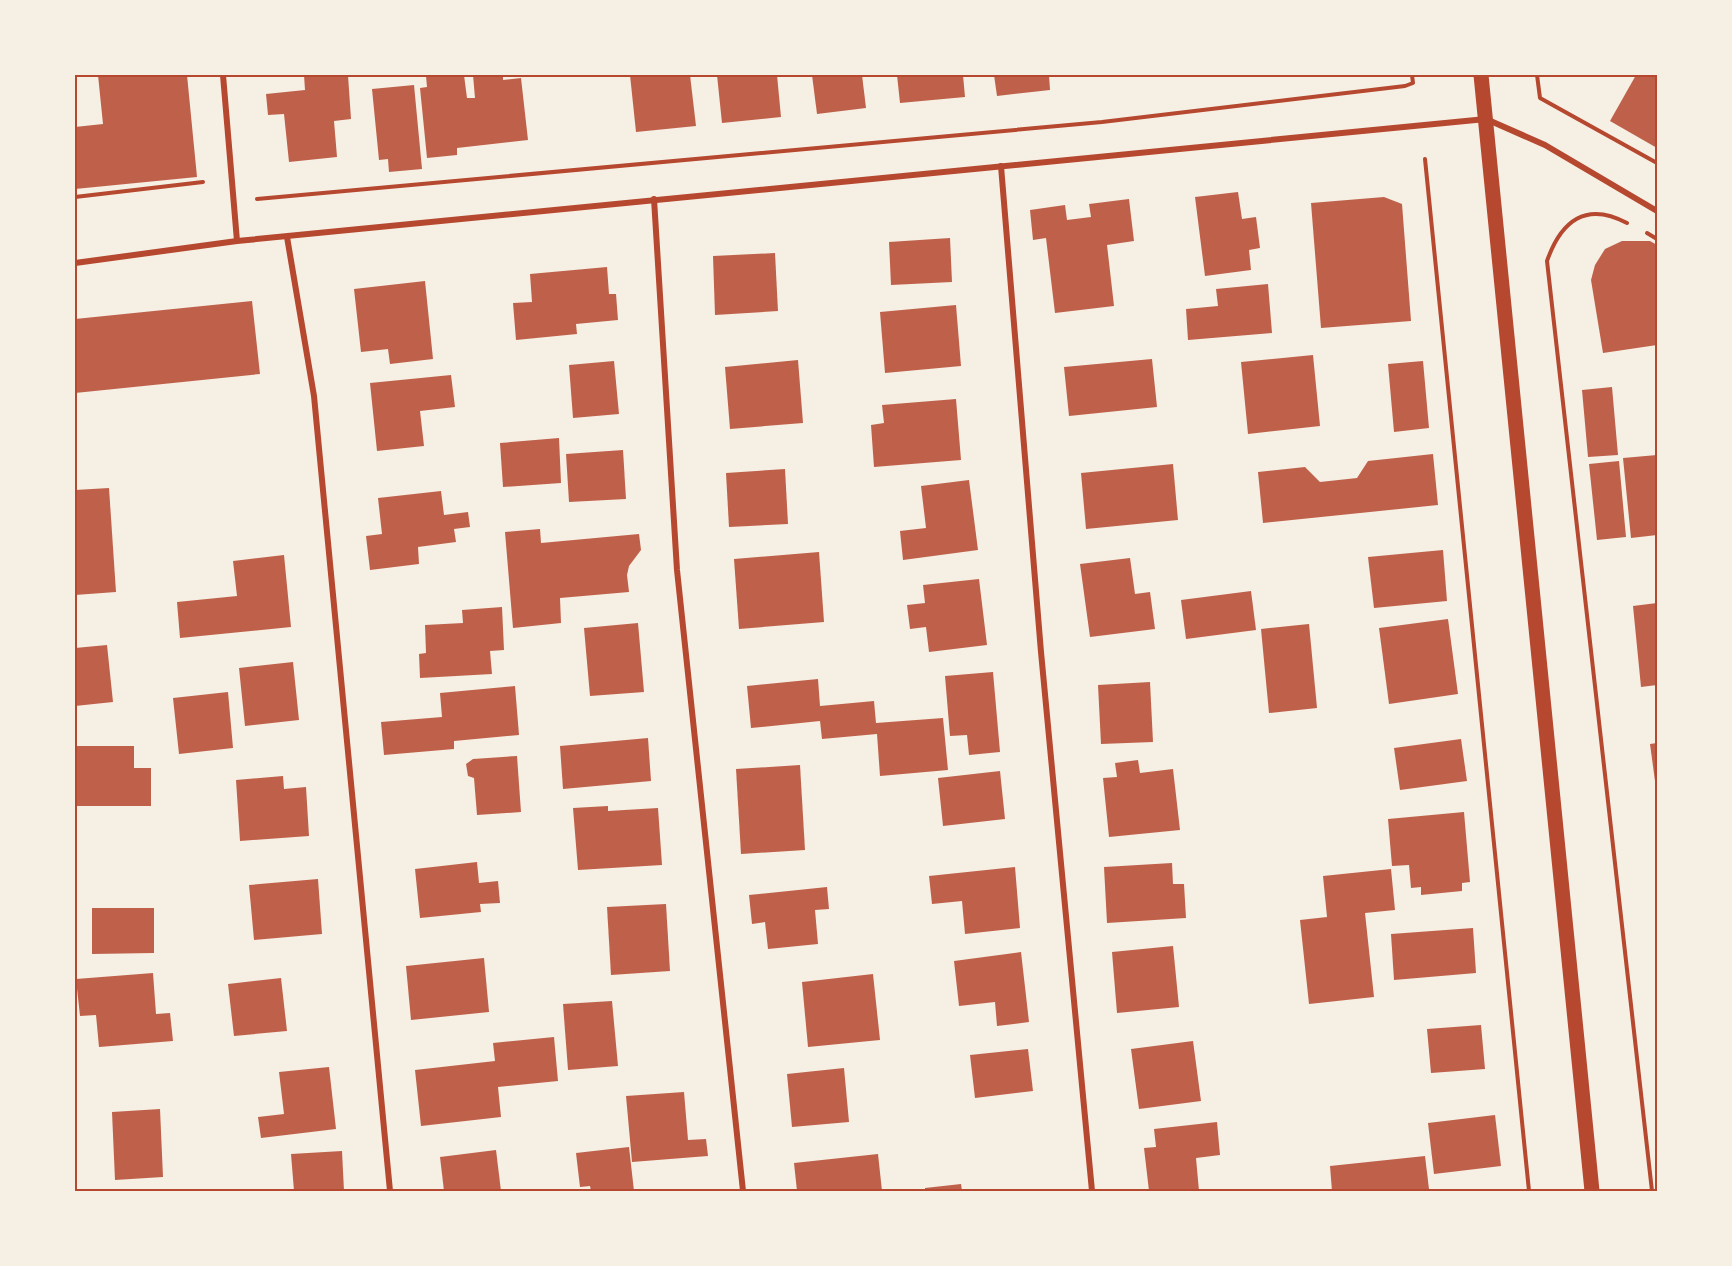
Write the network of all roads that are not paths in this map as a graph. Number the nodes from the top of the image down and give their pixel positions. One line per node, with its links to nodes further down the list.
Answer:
1 (223, 75): 8 (street)
2 (1481, 75): 3 (main road)
3 (1486, 119): 4 (street); 6 (street); 13 (main road)
4 (1001, 166): 5 (street); 12 (street)
5 (654, 199): 7 (street); 11 (street)
6 (1657, 211)
7 (287, 237): 8 (street); 10 (street)
8 (237, 242): 9 (street)
9 (75, 263)
10 (390, 1191)
11 (743, 1191)
12 (1092, 1191)
13 (1592, 1191)

